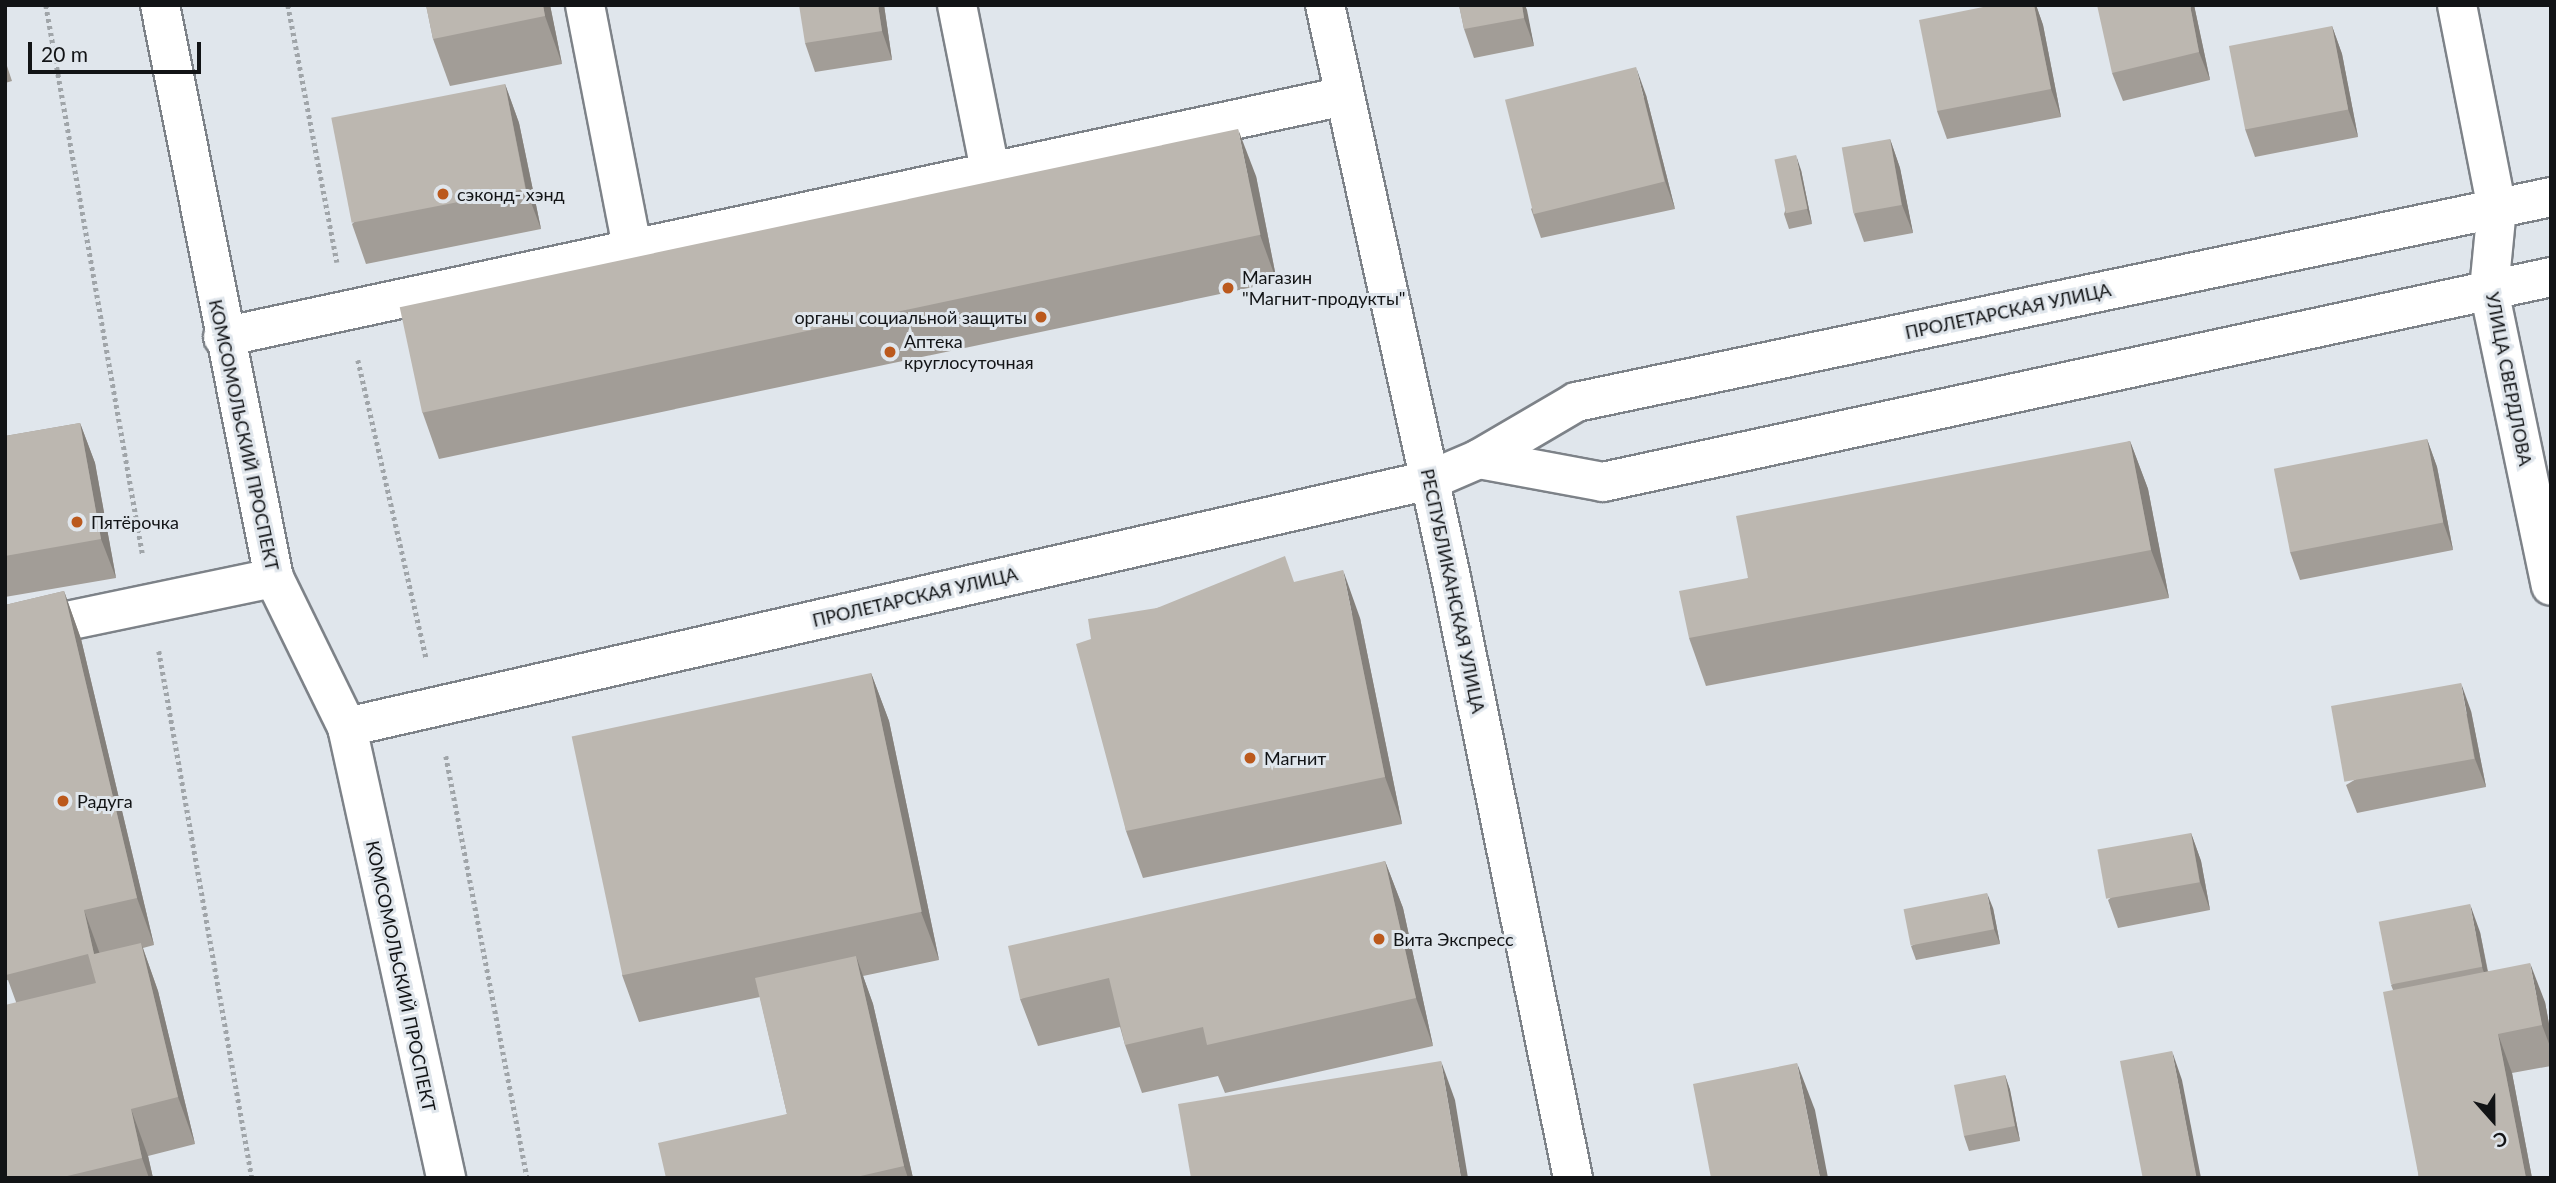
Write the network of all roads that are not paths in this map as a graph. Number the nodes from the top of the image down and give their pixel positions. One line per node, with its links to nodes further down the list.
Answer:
1 (160, 5): 13 (street, КОМСОМОЛЬСКИЙ ПРОСПЕКТ)
2 (585, 5): 10 (street)
3 (957, 5): 7 (street)
4 (1325, 5): 6 (street, РЕСПУБЛИКАНСКАЯ УЛИЦА)
5 (2457, 5): 9 (street, УЛИЦА СВЕРДЛОВА)
6 (1343, 96): 7 (street); 15 (street, РЕСПУБЛИКАНСКАЯ УЛИЦА)
7 (991, 175): 10 (street)
8 (2551, 197): 9 (street, ПРОЛЕТАРСКАЯ УЛИЦА)
9 (2497, 208): 12 (street, УЛИЦА СВЕРДЛОВА); 14 (street, ПРОЛЕТАРСКАЯ УЛИЦА)
10 (632, 247): 13 (street)
11 (2551, 277): 12 (street)
12 (2489, 290): 14 (street); 17 (street, УЛИЦА СВЕРДЛОВА)
13 (223, 337): 16 (street, КОМСОМОЛЬСКИЙ ПРОСПЕКТ)
14 (1479, 459): 15 (street, ПРОЛЕТАРСКАЯ УЛИЦА)
15 (1430, 480): 19 (street, ПРОЛЕТАРСКАЯ УЛИЦА); 21 (street, РЕСПУБЛИКАНСКАЯ УЛИЦА)
16 (274, 578): 18 (street); 19 (street, КОМСОМОЛЬСКИЙ ПРОСПЕКТ)
17 (2551, 586)
18 (5, 634)
19 (347, 727): 20 (street, КОМСОМОЛЬСКИЙ ПРОСПЕКТ)
20 (446, 1178)
21 (1573, 1178)

